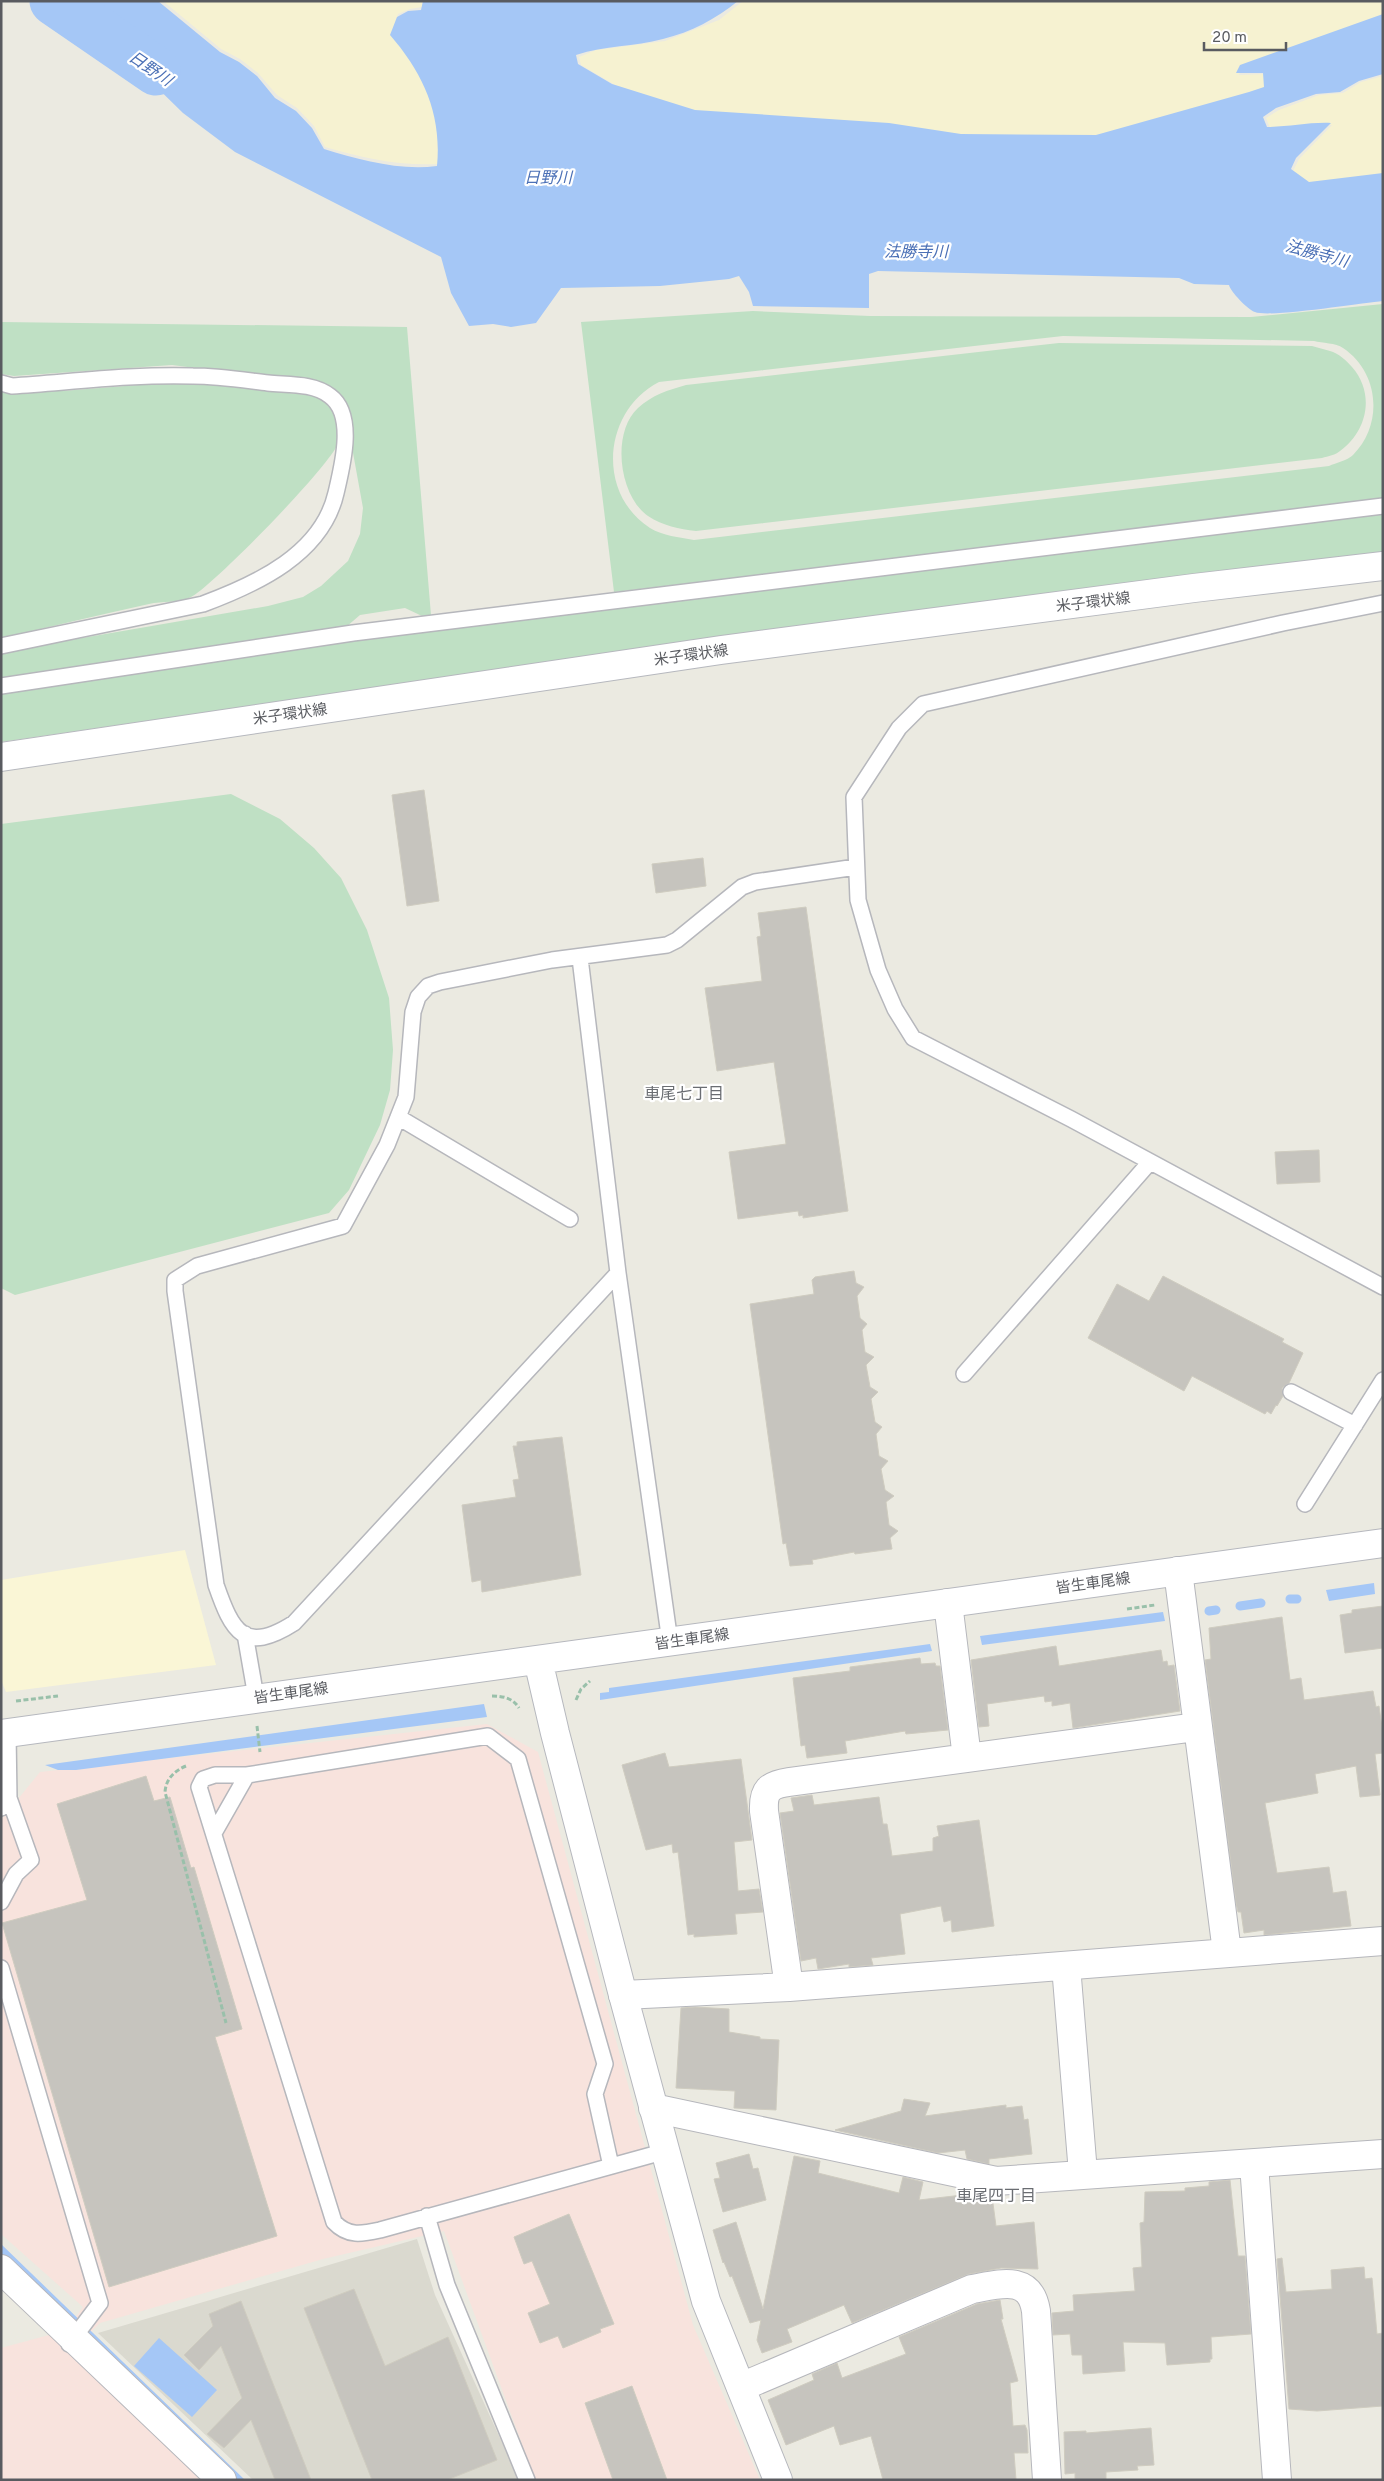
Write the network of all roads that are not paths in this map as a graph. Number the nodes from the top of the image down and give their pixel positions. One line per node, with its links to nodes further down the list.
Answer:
1 (1, 383): 5 (lane)
2 (1383, 506): 6 (lane)
3 (1383, 566): 7 (street, 米子環状線)
4 (1383, 604): 8 (lane)
5 (1, 646)
6 (1, 686)
7 (1, 758)
8 (856, 868): 9 (lane); 11 (lane)
9 (580, 958): 10 (lane); 13 (lane)
10 (398, 1117): 12 (lane); 23 (lane)
11 (1150, 1162): 14 (lane); 15 (lane)
12 (570, 1220)
13 (618, 1273): 23 (lane); 24 (lane)
14 (1383, 1287)
15 (964, 1374)
16 (1383, 1380): 18 (lane)
17 (1291, 1392): 18 (lane)
18 (1355, 1425): 19 (lane)
19 (1305, 1504)
20 (1383, 1543): 21 (street, 皆生車尾線)
21 (1178, 1570): 22 (street, 皆生車尾線); 27 (street)
22 (948, 1603): 24 (street, 皆生車尾線); 29 (street)
23 (245, 1634): 26 (lane)
24 (670, 1642): 25 (street, 皆生車尾線)
25 (538, 1660): 26 (street, 皆生車尾線); 39 (street)
26 (256, 1697): 28 (street, 皆生車尾線)
27 (1196, 1727): 29 (street); 35 (street)
28 (5, 1733): 31 (lane)
29 (967, 1758): 38 (street)
30 (248, 1776): 32 (lane); 32 (lane); 44 (lane)
31 (5, 1803): 33 (lane)
32 (214, 1833): 46 (lane)
33 (1, 1902)
34 (1383, 1941): 35 (street)
35 (1227, 1952): 36 (street)
36 (1066, 1966): 38 (street); 45 (street)
37 (1, 1968): 48 (lane)
38 (788, 1987): 39 (street)
39 (623, 1995): 40 (street)
40 (653, 2108): 41 (street); 45 (street)
41 (666, 2151): 44 (lane); 49 (street)
42 (1383, 2154): 43 (street)
43 (1254, 2164): 45 (street); 54 (street)
44 (612, 2166): 46 (lane)
45 (1083, 2173)
46 (427, 2216): 52 (lane)
47 (1, 2269): 48 (street)
48 (75, 2335): 51 (street)
49 (740, 2387): 50 (street); 53 (street)
50 (777, 2479)
51 (222, 2480)
52 (527, 2480)
53 (1047, 2480)
54 (1277, 2480)

